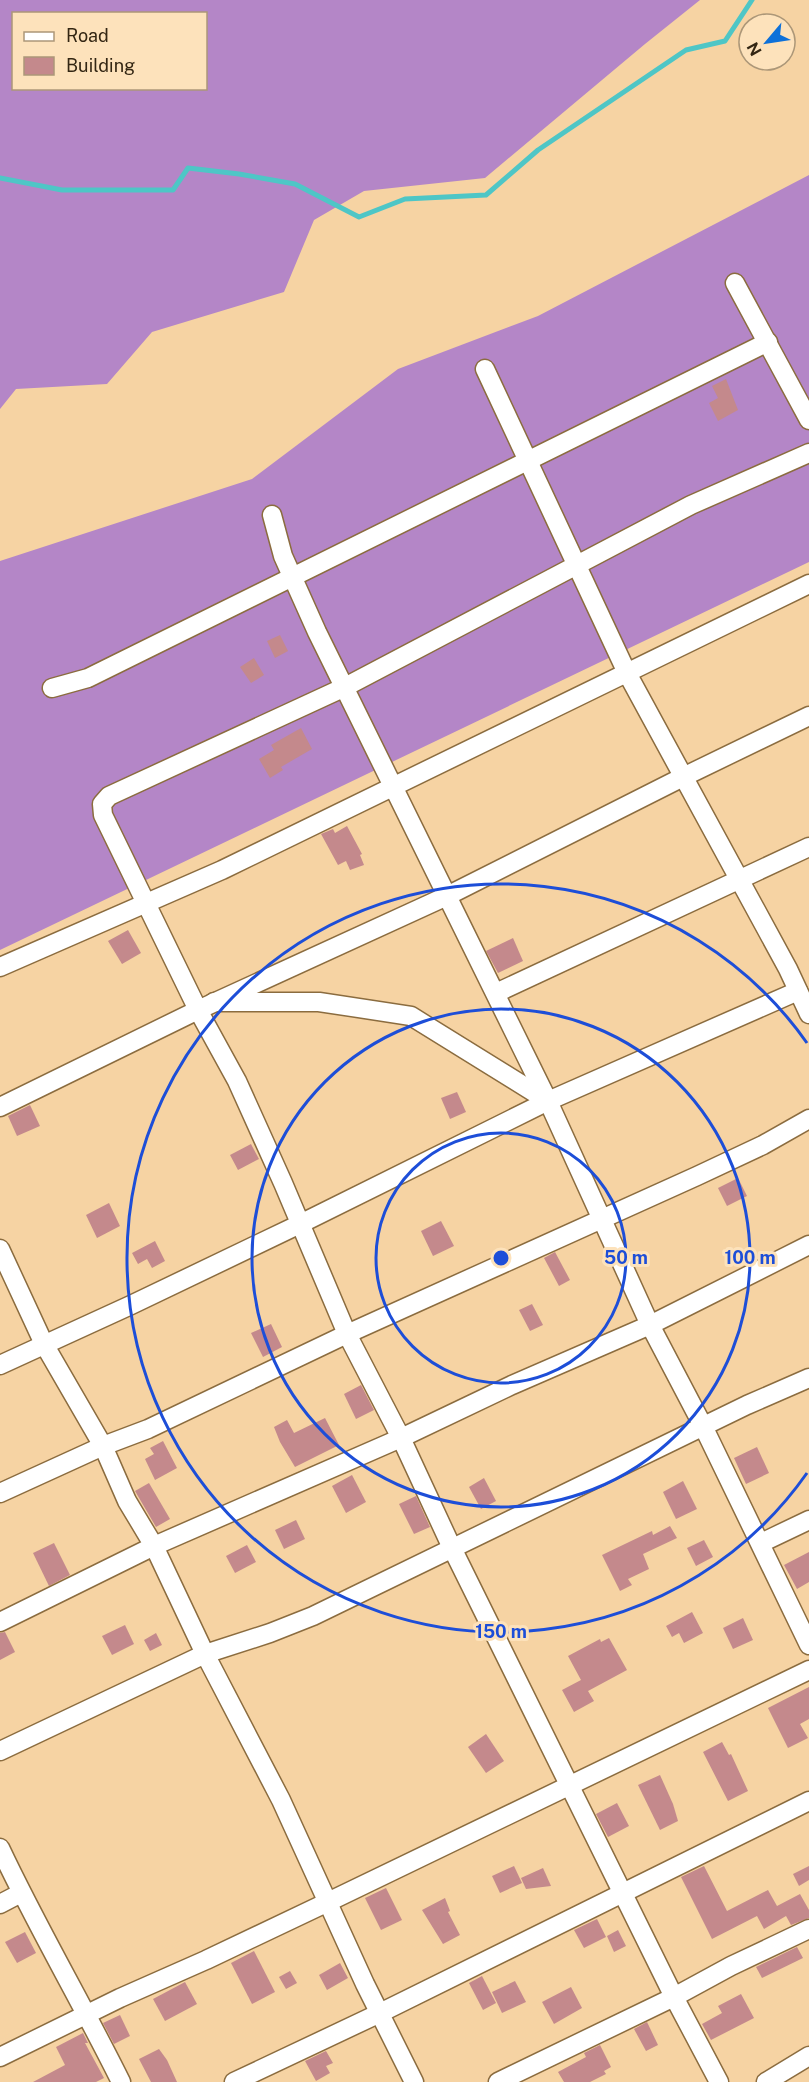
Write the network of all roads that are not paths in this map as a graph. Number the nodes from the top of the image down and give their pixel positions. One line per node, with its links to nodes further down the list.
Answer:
1 (735, 283): 2 (street)
2 (768, 342): 4 (street); 6 (street)
3 (485, 369): 6 (street)
4 (809, 420)
5 (809, 453): 8 (street)
6 (528, 460): 8 (street); 9 (street)
7 (272, 515): 9 (street)
8 (576, 565): 11 (street); 12 (street)
9 (293, 579): 12 (street); 13 (street)
10 (809, 584): 11 (street)
11 (627, 673): 15 (street); 16 (street)
12 (345, 687): 16 (street); 20 (street)
13 (52, 688)
14 (809, 716): 15 (street)
15 (683, 777): 18 (street); 19 (street)
16 (392, 788): 19 (street); 20 (street)
17 (809, 847): 18 (street)
18 (740, 880): 22 (street); 23 (street)
19 (447, 896): 23 (street); 24 (street)
20 (145, 903): 21 (street); 25 (street)
21 (0, 967)
22 (798, 991): 26 (street); 27 (street)
23 (496, 993): 27 (street)
24 (214, 1002): 25 (street); 27 (street)
25 (198, 1010): 28 (street); 31 (street)
26 (809, 1014)
27 (548, 1101): 30 (street); 31 (street)
28 (0, 1107)
29 (809, 1119): 30 (street)
30 (602, 1219): 34 (street); 35 (street)
31 (300, 1224): 35 (street); 36 (street)
32 (809, 1245): 34 (street)
33 (0, 1249): 36 (street)
34 (650, 1325): 39 (street); 40 (street)
35 (347, 1334): 40 (street); 41 (street)
36 (44, 1344): 37 (street); 41 (street)
37 (0, 1365)
38 (809, 1377): 39 (street)
39 (703, 1426): 44 (street); 46 (street)
40 (401, 1438): 45 (street); 46 (street)
41 (103, 1446): 42 (street); 45 (street)
42 (0, 1493)
43 (809, 1520): 44 (street)
44 (761, 1543): 48 (street)
45 (154, 1546): 47 (street); 49 (street)
46 (452, 1548): 49 (street); 52 (street)
47 (0, 1622)
48 (809, 1645)
49 (206, 1654): 51 (street); 57 (street)
50 (809, 1670): 52 (street)
51 (0, 1751)
52 (569, 1785): 56 (street); 57 (street)
53 (809, 1801): 56 (street)
54 (0, 1848): 55 (street)
55 (21, 1893): 58 (street); 62 (street)
56 (622, 1893): 60 (street); 61 (street)
57 (328, 1902): 61 (street); 62 (street)
58 (0, 1904)
59 (809, 1929): 60 (street)
60 (674, 1997): 68 (street); 69 (street)
61 (380, 2013): 66 (street); 67 (street)
62 (88, 2015): 64 (street); 65 (street)
63 (809, 2056): 70 (street)
64 (0, 2057)
65 (121, 2082)
66 (234, 2082)
67 (414, 2082)
68 (498, 2082)
69 (719, 2082)
70 (766, 2082)

